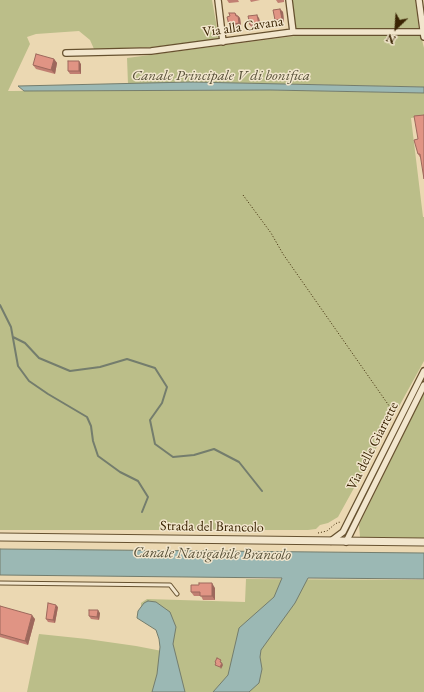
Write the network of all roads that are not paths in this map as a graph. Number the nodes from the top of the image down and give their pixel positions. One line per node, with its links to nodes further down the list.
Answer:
1 (218, 0): 6 (street)
2 (289, 0): 4 (street)
3 (419, 0): 5 (street)
4 (293, 32): 5 (street, Via alla Cavana); 6 (street, Via alla Cavana)
5 (424, 34)
6 (223, 42): 7 (street, Via alla Cavana)
7 (66, 53)
8 (424, 371): 12 (street, Via delle Giarrette)
9 (424, 385): 10 (street, Via delle Giarrette)
10 (350, 532): 13 (street, Via delle Giarrette); 14 (street)
11 (0, 536): 12 (street, Strada del Brancolo)
12 (334, 542): 13 (street, Strada del Brancolo)
13 (346, 542): 14 (street, Strada del Brancolo)
14 (356, 542): 15 (street, Strada del Brancolo)
15 (424, 542)
16 (0, 583): 17 (lane)
17 (177, 594)

